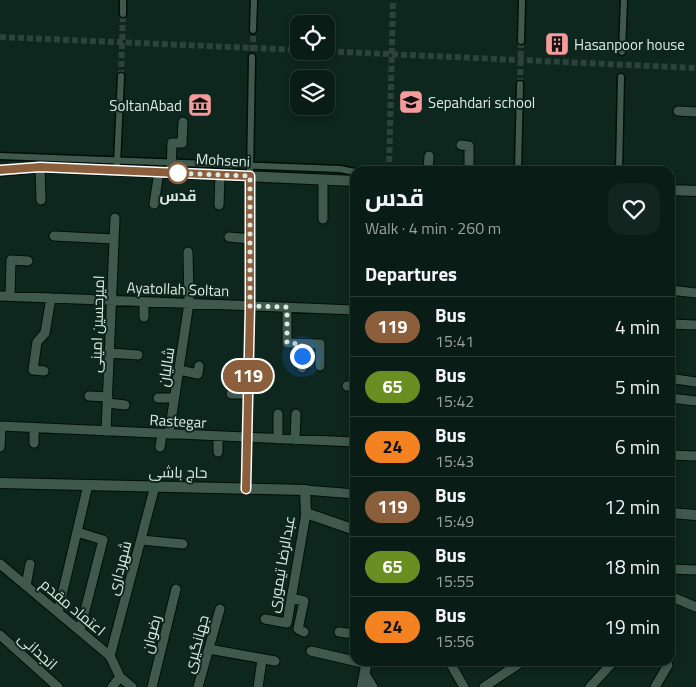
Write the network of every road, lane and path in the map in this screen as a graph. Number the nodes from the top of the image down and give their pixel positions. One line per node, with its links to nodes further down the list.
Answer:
1 (123, 0): 5 (street)
2 (254, 0): 6 (street)
3 (522, 0): 7 (street)
4 (624, 0): 8 (street)
5 (123, 14)
6 (253, 30)
7 (521, 41)
8 (622, 52)
9 (252, 57): 20 (street)
10 (120, 76): 19 (street)
11 (621, 76): 24 (street)
12 (520, 84): 23 (street)
13 (678, 111): 14 (street)
14 (696, 112)
15 (183, 122): 26 (street)
16 (461, 145): 22 (street)
17 (0, 156): 19 (street)
18 (429, 156): 21 (street)
19 (117, 166): 25 (street, Mohseni); 26 (street); 28 (street, Mohseni)
20 (250, 166): 26 (street); 29 (street); 31 (street)
21 (428, 166)
22 (469, 166)
23 (518, 166)
24 (619, 166)
25 (40, 167): 27 (street, Mohseni); 40 (street)
26 (171, 168): 28 (street, Mohseni); 30 (street, Mohseni)
27 (0, 170)
28 (159, 172): 41 (street)
29 (350, 172)
30 (220, 175): 31 (street, Mohseni); 42 (street)
31 (250, 176): 32 (street, Mohseni); 48 (street)
32 (323, 180): 33 (street, Mohseni); 44 (street)
33 (350, 181)
34 (675, 186): 35 (street)
35 (696, 187)
36 (675, 190): 37 (street)
37 (696, 192)
38 (675, 195): 39 (street)
39 (696, 196)
40 (41, 200)
41 (154, 204)
42 (219, 205)
43 (115, 218): 47 (street, امیرحسین امینی)
44 (323, 219)
45 (54, 236): 47 (street)
46 (229, 237): 48 (street)
47 (114, 239): 56 (street, امیرحسین امینی)
48 (250, 239): 59 (street)
49 (188, 252): 58 (street, شالیان)
50 (28, 261): 54 (street)
51 (675, 291): 52 (street)
52 (696, 293)
53 (0, 296): 54 (street, Ayatollah Soltan)
54 (10, 296): 55 (street, Ayatollah Soltan)
55 (51, 298): 56 (street, Ayatollah Soltan); 72 (street)
56 (112, 300): 57 (street, Ayatollah Soltan); 66 (street, امیرحسین امینی)
57 (144, 302): 58 (street, Ayatollah Soltan); 62 (street)
58 (189, 304): 59 (street, Ayatollah Soltan); 71 (street, شالیان)
59 (250, 306): 60 (street, Ayatollah Soltan); 73 (street)
60 (287, 307): 61 (street, Ayatollah Soltan); 65 (street)
61 (350, 310)
62 (144, 317)
63 (675, 324): 64 (street)
64 (696, 325)
65 (302, 344): 69 (street); 70 (street)
66 (110, 353): 67 (street); 83 (street, امیرحسین امینی)
67 (138, 355)
68 (199, 366): 71 (street)
69 (320, 366)
70 (302, 368)
71 (179, 370): 81 (street, شالیان)
72 (44, 371)
73 (248, 374): 74 (street); 78 (street)
74 (260, 374)
75 (675, 379): 76 (street)
76 (696, 382)
77 (231, 394): 78 (street)
78 (248, 394): 93 (street)
79 (89, 396): 83 (street)
80 (158, 398): 81 (street)
81 (174, 398): 91 (street, شالیان)
82 (675, 399): 84 (street)
83 (108, 400): 85 (street); 90 (street, امیرحسین امینی)
84 (696, 402)
85 (126, 406)
86 (278, 414): 94 (street)
87 (296, 414): 95 (street)
88 (0, 426): 89 (street, Rastegar); 98 (street)
89 (34, 428): 90 (street, Rastegar); 97 (street)
90 (106, 431): 91 (street, Rastegar)
91 (165, 434): 92 (street, Rastegar); 99 (street, شالیان)
92 (218, 436): 93 (street, Rastegar); 100 (street)
93 (246, 438): 94 (street, Rastegar); 106 (street)
94 (278, 439): 95 (street, Rastegar)
95 (295, 440): 96 (street, Rastegar)
96 (350, 442)
97 (34, 443)
98 (0, 447)
99 (160, 447)
100 (218, 452)
101 (675, 455): 102 (street)
102 (696, 456)
103 (0, 483): 104 (street, حاج باشی)
104 (88, 485): 105 (street, حاج باشی); 113 (street)
105 (155, 486): 106 (street, حاج باشی); 114 (street, شهرداری)
106 (246, 489): 107 (street, حاج باشی)
107 (305, 490): 108 (street, حاج باشی); 109 (street, عبدالرضا تیموری)
108 (350, 494)
109 (306, 513): 112 (street); 122 (street, عبدالرضا تیموری)
110 (675, 513): 111 (street)
111 (696, 515)
112 (350, 528)
113 (77, 532): 126 (street); 128 (street)
114 (141, 540): 115 (street); 135 (street, شهرداری)
115 (183, 544)
116 (0, 564): 120 (street, اعتماد مقدم)
117 (30, 564): 120 (street)
118 (675, 569): 119 (street)
119 (696, 570)
120 (26, 586): 126 (street, اعتماد مقدم)
121 (176, 588): 148 (street, رضوان)
122 (292, 598): 127 (street, عبدالرضا تیموری); 129 (street)
123 (675, 598): 124 (street)
124 (696, 607)
125 (220, 609): 133 (street, جهانگیری)
126 (58, 612): 128 (street, اعتماد مقدم)
127 (265, 619)
128 (80, 630): 135 (street, اعتماد مقدم)
129 (304, 632)
130 (339, 632): 131 (street)
131 (350, 633)
132 (0, 635): 145 (street, انجدانی)
133 (209, 649): 136 (street); 149 (street, جهانگیری)
134 (311, 651): 138 (street)
135 (110, 656): 144 (street, اعتماد مقدم)
136 (262, 660): 137 (street); 150 (street)
137 (275, 661)
138 (350, 662)
139 (366, 666): 151 (street); 152 (street)
140 (451, 666): 153 (street)
141 (516, 666): 154 (street)
142 (609, 666): 155 (street)
143 (667, 666): 156 (street)
144 (120, 678): 146 (street); 147 (street)
145 (58, 687)
146 (112, 687)
147 (132, 687)
148 (152, 687)
149 (198, 687)
150 (258, 687)
151 (362, 687)
152 (373, 687)
153 (464, 687)
154 (484, 687)
155 (590, 687)
156 (655, 687)

